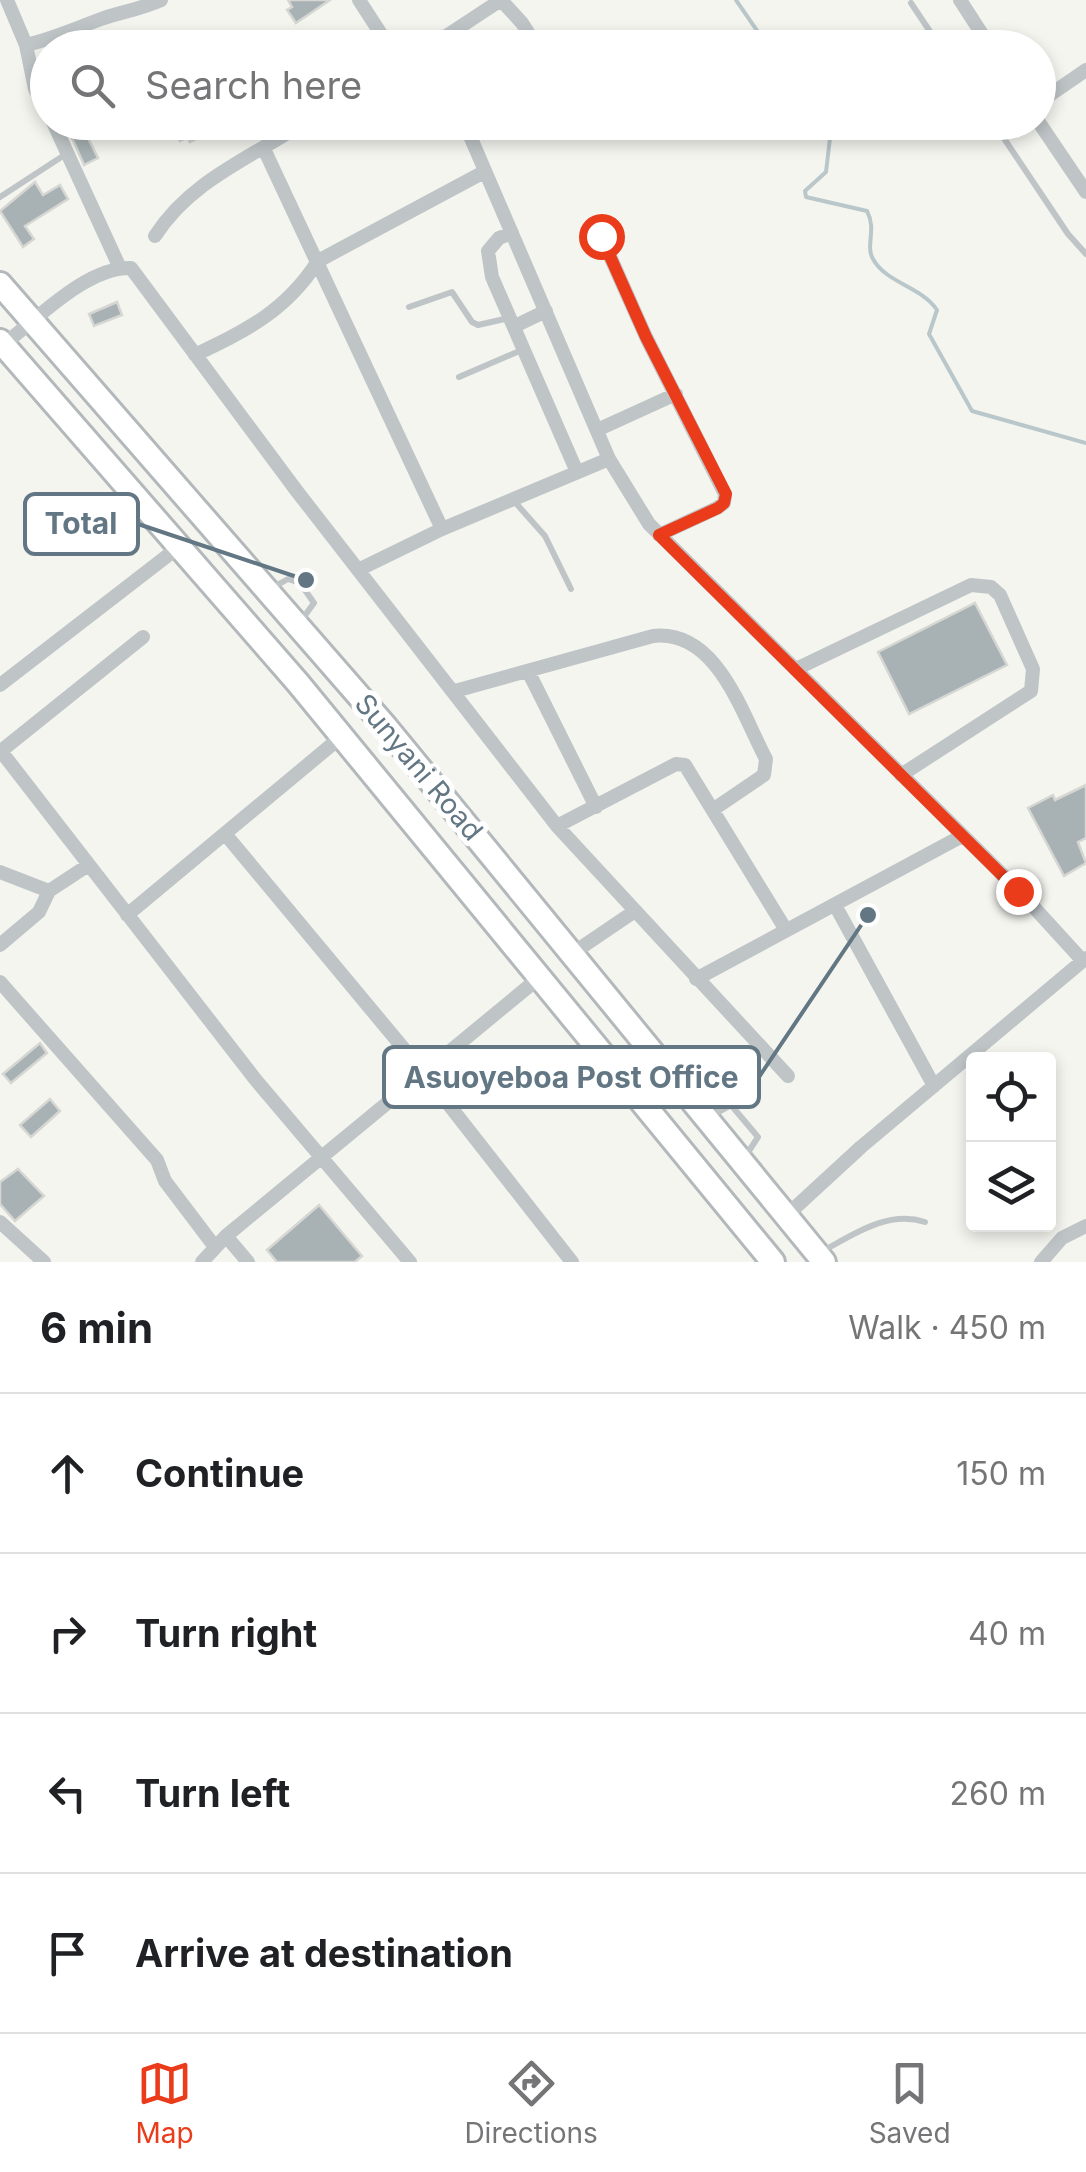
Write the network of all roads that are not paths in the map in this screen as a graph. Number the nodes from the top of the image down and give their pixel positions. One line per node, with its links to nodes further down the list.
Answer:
1 (7, 0): 13 (street)
2 (161, 0): 6 (street)
3 (358, 0): 7 (street)
4 (960, 0): 11 (street)
5 (911, 3): 10 (lane)
6 (77, 30)
7 (378, 30)
8 (455, 30): 9 (street)
9 (527, 30)
10 (929, 30)
11 (979, 30)
12 (30, 45): 13 (street)
13 (26, 46): 14 (street)
14 (30, 65)
15 (1086, 70): 16 (street)
16 (1056, 91)
17 (63, 140): 23 (street)
18 (279, 140): 22 (street)
19 (471, 140): 24 (street)
20 (1005, 140): 30 (lane)
21 (1051, 140): 25 (street)
22 (264, 150): 28 (street); 31 (street)
23 (69, 152): 26 (lane); 32 (street)
24 (484, 172): 27 (street); 31 (street)
25 (1086, 192)
26 (0, 196)
27 (512, 233): 35 (street); 36 (street)
28 (156, 236)
29 (601, 236): 42 (street)
30 (1086, 254)
31 (318, 261): 40 (street); 47 (street)
32 (120, 268): 37 (street); 40 (street)
33 (0, 284): 37 (main road, Sunyani Road)
34 (409, 307): 36 (lane)
35 (546, 312): 36 (street); 43 (street)
36 (512, 322): 39 (street)
37 (32, 324): 38 (street); 73 (main road, Sunyani Road)
38 (1, 344): 49 (main road)
39 (525, 349): 41 (lane); 45 (street)
40 (195, 355): 50 (street)
41 (459, 377)
42 (676, 394): 43 (street); 48 (street)
43 (596, 430): 44 (street)
44 (609, 459): 45 (street); 48 (street)
45 (577, 472): 46 (street)
46 (513, 500): 47 (street); 51 (lane)
47 (442, 529): 50 (street)
48 (659, 535): 53 (street)
49 (180, 546): 55 (street); 57 (main road)
50 (360, 569): 56 (street)
51 (571, 589)
52 (143, 637): 58 (street)
53 (796, 668): 59 (street); 59 (street)
54 (528, 671): 56 (street); 60 (street); 61 (street)
55 (0, 686)
56 (455, 691): 62 (street)
57 (341, 737): 63 (street); 75 (main road)
58 (0, 750): 65 (street)
59 (900, 775): 64 (street)
60 (596, 807): 61 (street); 62 (street)
61 (714, 809): 71 (street)
62 (557, 826): 69 (street)
63 (226, 835): 70 (street); 78 (street)
64 (962, 836): 68 (street); 74 (street)
65 (87, 866): 67 (street); 70 (street)
66 (0, 872): 67 (street)
67 (49, 890): 72 (street)
68 (836, 905): 71 (street); 80 (street)
69 (635, 912): 73 (street); 76 (street)
70 (127, 915): 81 (street)
71 (786, 930): 76 (street)
72 (0, 945)
73 (573, 954): 82 (main road, Sunyani Road)
74 (1085, 959): 80 (street)
75 (540, 977): 78 (street); 93 (main road)
76 (696, 979): 79 (street)
77 (0, 982): 86 (street)
78 (424, 1073): 81 (street); 92 (street)
79 (788, 1076)
80 (934, 1086): 82 (street)
81 (322, 1157): 86 (street); 91 (street)
82 (786, 1216): 87 (main road, Sunyani Road)
83 (0, 1222): 88 (street)
84 (924, 1222): 87 (lane)
85 (1086, 1226): 94 (street)
86 (220, 1242): 89 (street); 90 (street)
87 (821, 1258)
88 (44, 1262)
89 (202, 1262)
90 (248, 1262)
91 (410, 1262)
92 (572, 1262)
93 (773, 1262)
94 (1041, 1262)

